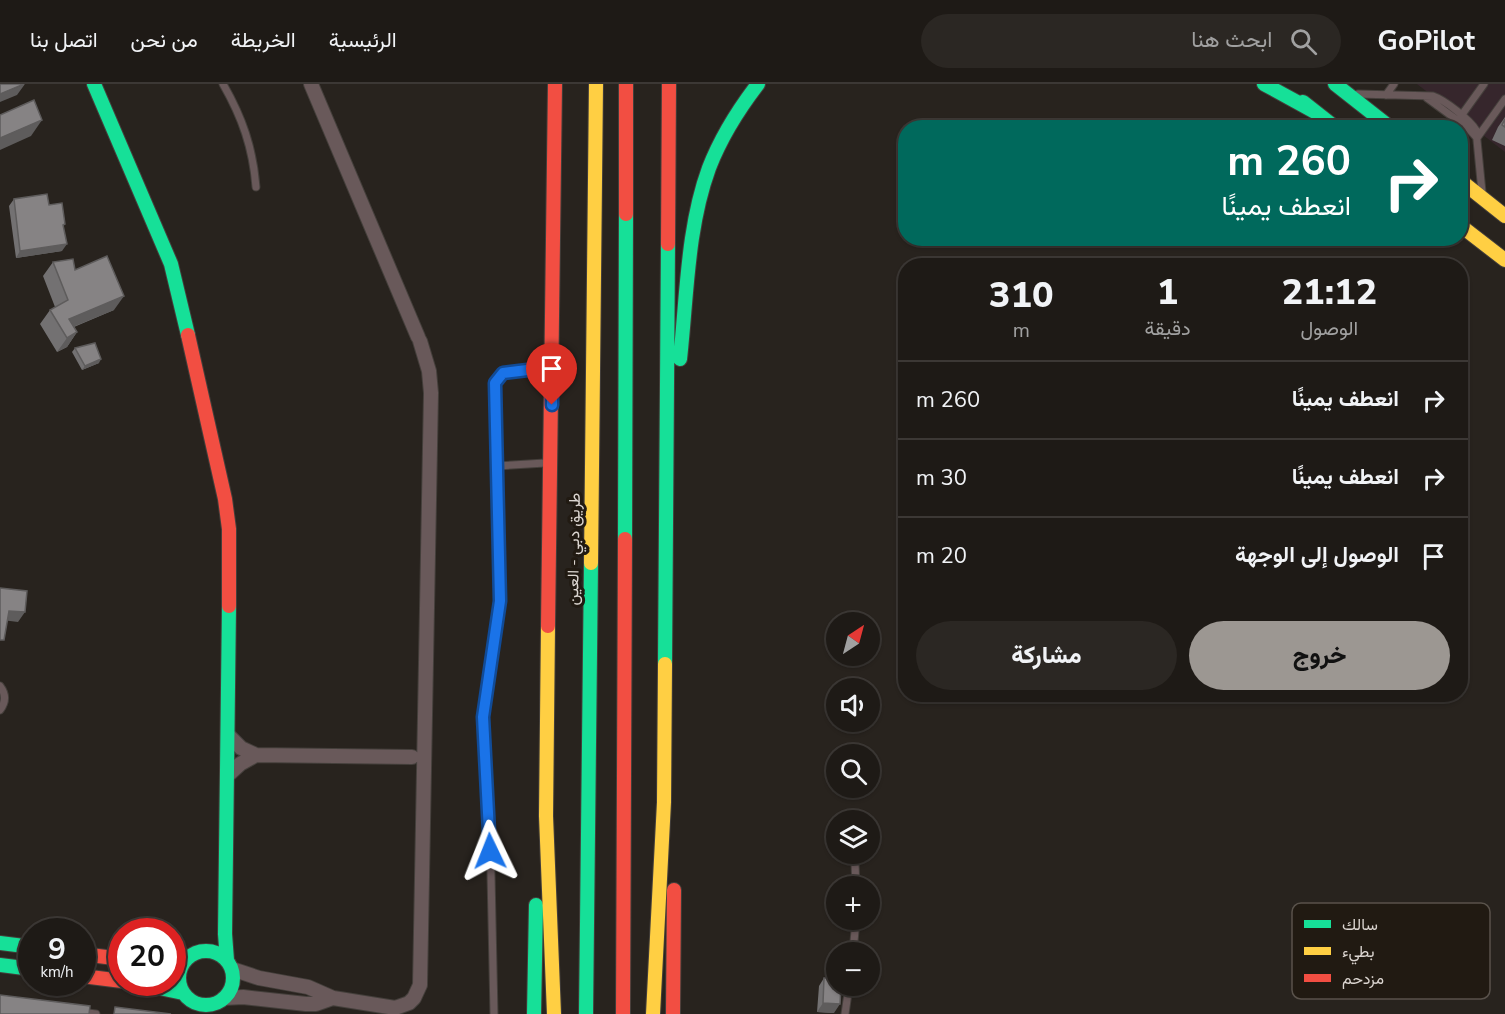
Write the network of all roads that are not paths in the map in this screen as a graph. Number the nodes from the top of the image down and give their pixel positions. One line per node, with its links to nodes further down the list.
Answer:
1 (223, 84): 29 (lane)
2 (311, 84): 58 (street)
3 (549, 84): 26 (main road)
4 (555, 84): 26 (main road)
5 (596, 84): 64 (main road, طريق دبي - العين)
6 (626, 84): 65 (main road)
7 (669, 84): 36 (main road)
8 (758, 84): 36 (main road)
9 (1264, 84): 19 (main road)
10 (1281, 84): 19 (main road)
11 (1335, 84): 15 (main road)
12 (1394, 84): 16 (lane)
13 (1484, 84): 20 (lane)
14 (98, 87): 41 (main road)
15 (1347, 93): 16 (lane); 22 (main road)
16 (1386, 95): 17 (lane)
17 (1422, 96): 20 (lane); 23 (lane)
18 (1505, 99): 28 (lane)
19 (1317, 113): 21 (main road)
20 (1461, 116): 24 (lane)
21 (1326, 120)
22 (1381, 120)
23 (1458, 120)
24 (1466, 120)
25 (1468, 122): 28 (lane)
26 (554, 126): 35 (main road)
27 (1468, 128): 28 (lane)
28 (1477, 138): 31 (lane)
29 (256, 187)
30 (1468, 187): 31 (main road)
31 (1482, 198): 32 (main road)
32 (1505, 216)
33 (1468, 231): 34 (main road)
34 (1505, 260)
35 (552, 367): 37 (main road); 38 (lane)
36 (668, 405): 46 (main road)
37 (551, 463): 38 (lane); 45 (main road)
38 (497, 466): 61 (lane)
39 (0, 686): 40 (lane)
40 (0, 710)
41 (229, 736): 42 (street); 44 (main road)
42 (256, 755): 43 (street); 44 (street)
43 (412, 757)
44 (228, 775): 52 (main road)
45 (546, 816): 62 (main road); 63 (main road)
46 (663, 824): 66 (main road); 67 (main road)
47 (855, 864): 48 (lane)
48 (856, 876)
49 (0, 943): 50 (main road)
50 (18, 945)
51 (186, 958): 52 (main road)
52 (229, 964): 57 (main road); 58 (street)
53 (0, 965): 54 (main road)
54 (18, 967)
55 (186, 996): 57 (main road)
56 (848, 996): 68 (lane)
57 (224, 998): 58 (street)
58 (333, 998)
59 (70, 1010): 60 (lane)
60 (94, 1014)
61 (494, 1014)
62 (534, 1014)
63 (554, 1014)
64 (586, 1014)
65 (623, 1014)
66 (653, 1014)
67 (673, 1014)
68 (845, 1014)

